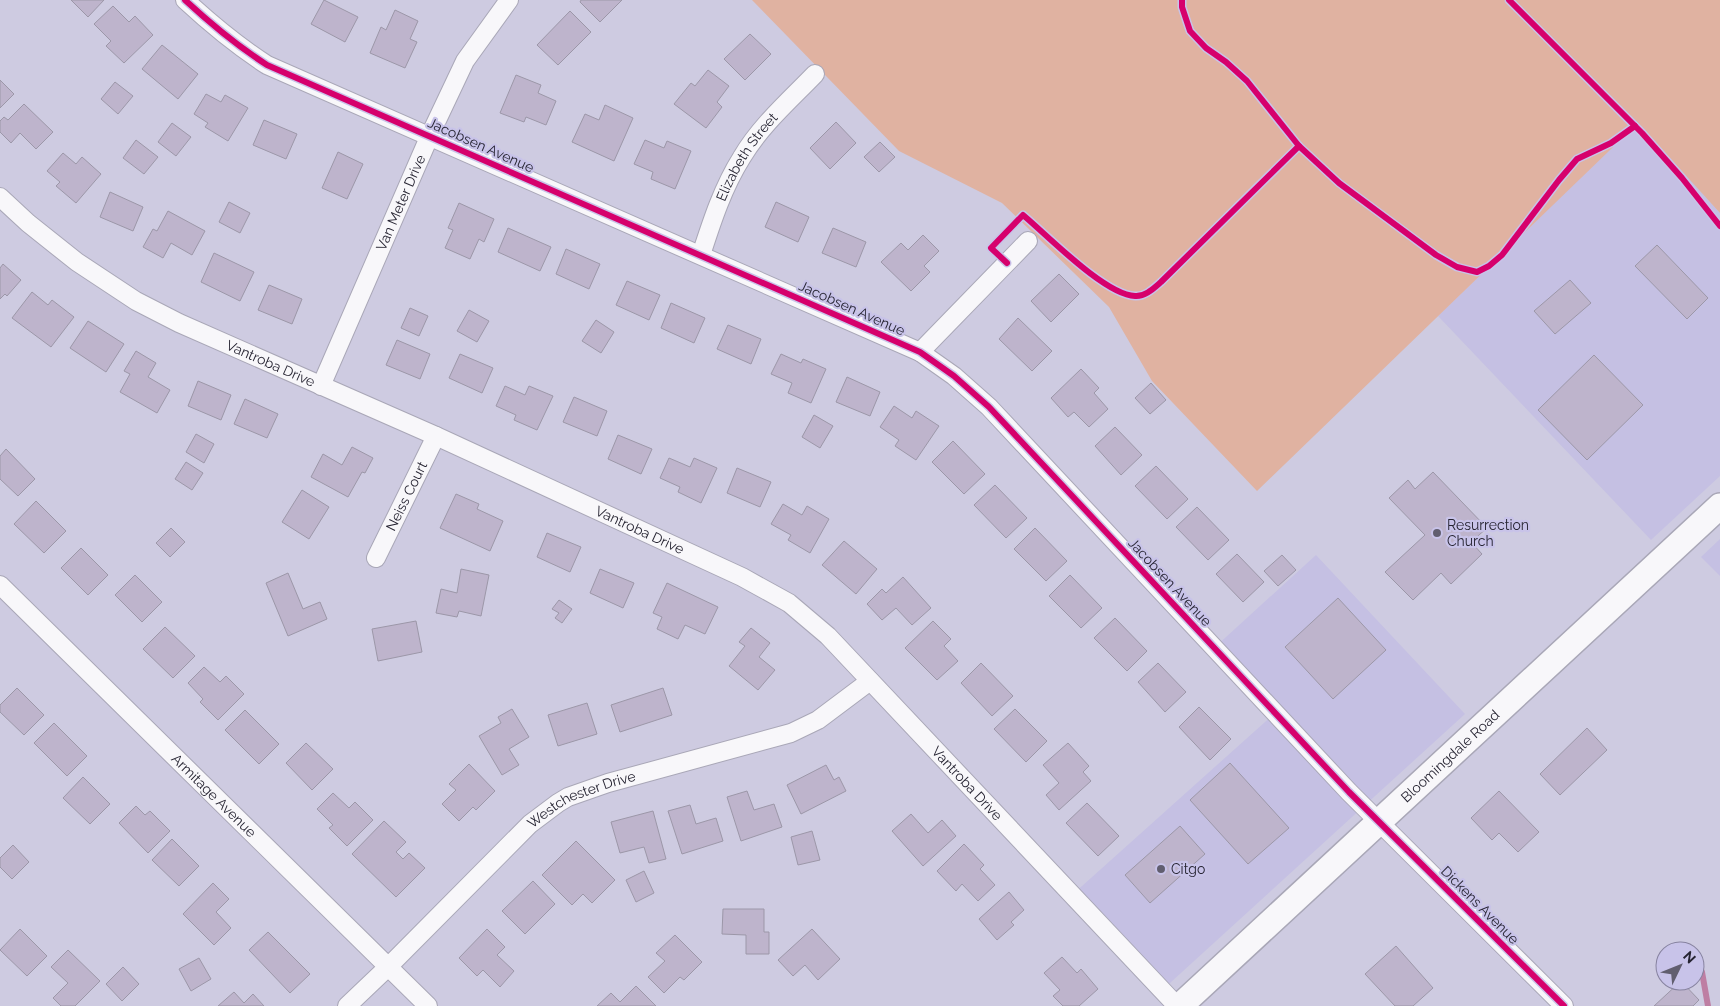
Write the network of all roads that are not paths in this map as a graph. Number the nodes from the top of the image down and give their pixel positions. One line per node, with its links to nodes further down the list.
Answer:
1 (185, 0): 4 (street, Jacobsen Avenue)
2 (509, 0): 4 (street, Van Meter Drive)
3 (815, 74): 7 (street, Elizabeth Street)
4 (430, 135): 7 (street, Jacobsen Avenue); 9 (street, Van Meter Drive)
5 (0, 197): 9 (street, Vantroba Drive)
6 (1028, 241): 8 (street)
7 (701, 255): 8 (street, Jacobsen Avenue)
8 (920, 352): 15 (street, Jacobsen Avenue)
9 (321, 386): 10 (street, Vantroba Drive)
10 (436, 436): 12 (street, Neiss Court); 14 (street, Vantroba Drive)
11 (1720, 506): 15 (main road, Bloomingdale Road)
12 (376, 558)
13 (0, 585): 16 (street, Armitage Avenue)
14 (870, 681): 16 (street, Westchester Drive); 19 (street, Vantroba Drive)
15 (1378, 823): 19 (main road, Bloomingdale Road); 20 (street, Dickens Avenue)
16 (388, 967): 17 (street, Westchester Drive); 18 (street, Armitage Avenue)
17 (347, 1006)
18 (428, 1006)
19 (1179, 1006)
20 (1564, 1006)

